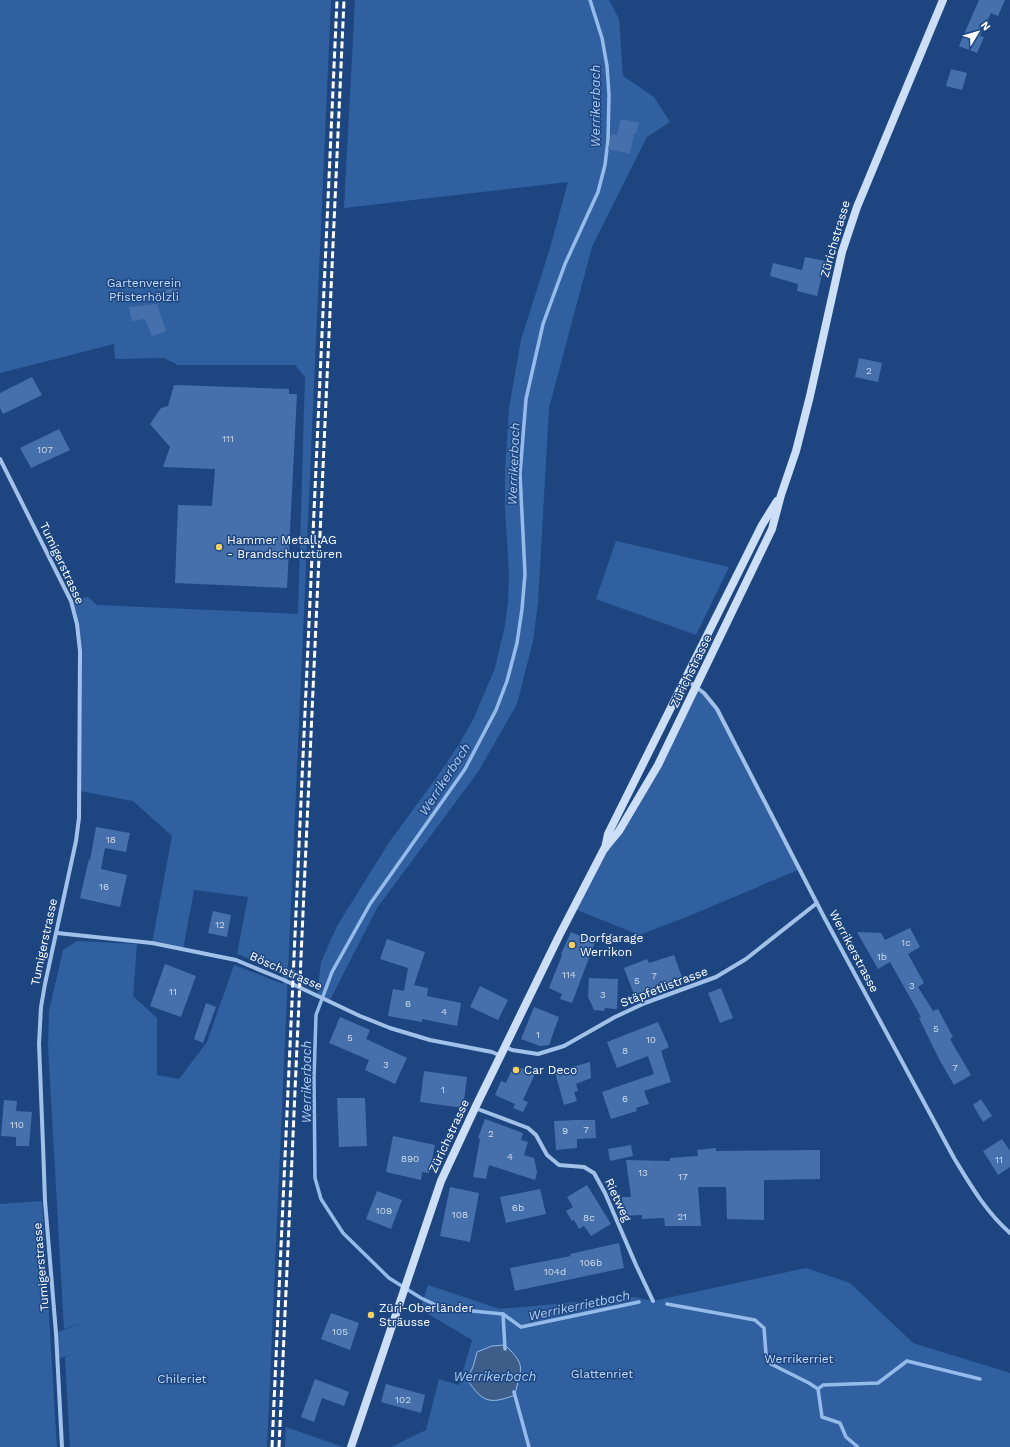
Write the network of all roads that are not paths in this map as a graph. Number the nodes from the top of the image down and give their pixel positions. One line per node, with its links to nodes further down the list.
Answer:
1 (943, 0): 3 (main road, Zürichstrasse)
2 (0, 459): 8 (street, Tumigerstrasse)
3 (781, 495): 4 (main road, Zürichstrasse); 5 (main road, Zürichstrasse)
4 (685, 678): 5 (street, Werrikerstrasse); 6 (main road, Zürichstrasse)
5 (697, 686): 6 (main road, Zürichstrasse); 7 (street, Werrikerstrasse)
6 (604, 849): 9 (main road, Zürichstrasse)
7 (817, 903): 9 (street, Stäpfetlistrasse); 12 (street, Werrikerstrasse)
8 (57, 933): 10 (street, Böschstrasse); 14 (street, Tumigerstrasse)
9 (505, 1047): 10 (main road, Zürichstrasse)
10 (501, 1056): 11 (main road, Zürichstrasse)
11 (475, 1108): 13 (street, Rietweg); 15 (main road, Zürichstrasse)
12 (1010, 1233)
13 (653, 1301)
14 (62, 1447)
15 (351, 1447)

